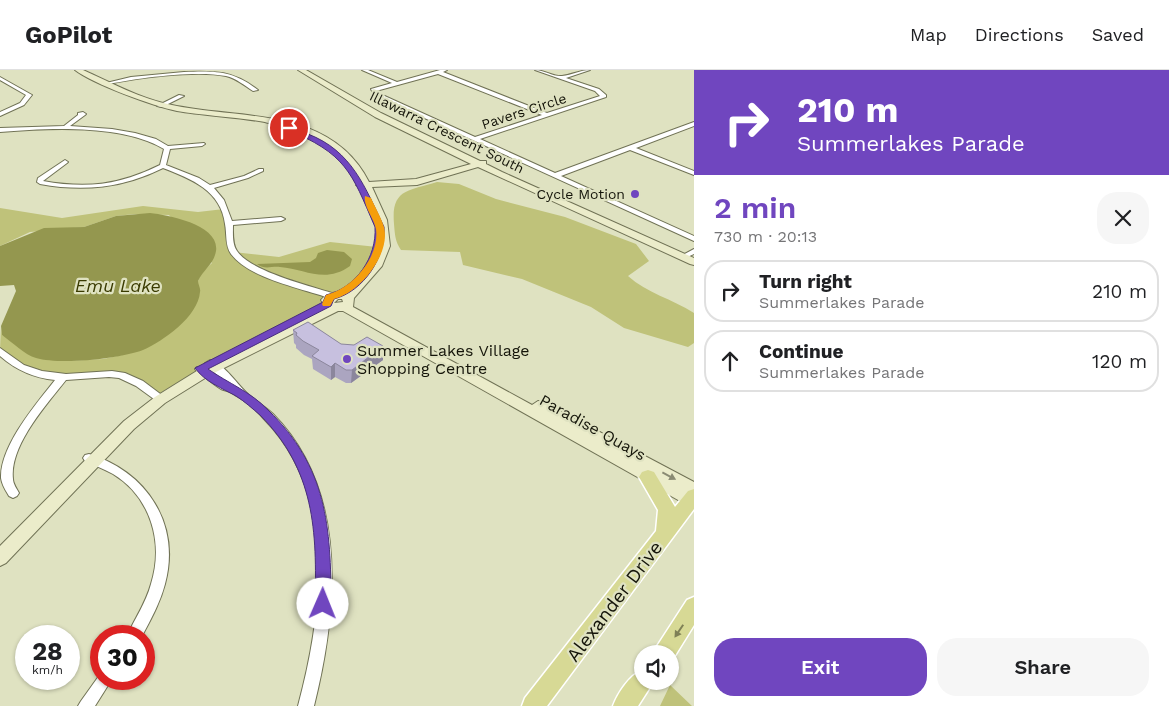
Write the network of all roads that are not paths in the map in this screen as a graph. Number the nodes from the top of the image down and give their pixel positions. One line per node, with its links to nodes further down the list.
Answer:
1 (73, 70): 13 (street)
2 (78, 70): 13 (street)
3 (301, 70): 31 (street, Illawarra Crescent South)
4 (306, 70): 31 (street, Illawarra Crescent South)
5 (364, 70): 14 (street)
6 (445, 70): 10 (street, Pavers Circle)
7 (537, 70): 12 (street, Pavers Circle)
8 (588, 70): 12 (street)
9 (203, 71): 13 (street); 15 (street)
10 (438, 72): 14 (street, Pavers Circle); 21 (street)
11 (0, 78): 19 (street)
12 (560, 78): 21 (street, Pavers Circle)
13 (106, 83): 17 (street)
14 (395, 83): 26 (street, Pavers Circle)
15 (255, 90)
16 (181, 96): 17 (street)
17 (161, 106): 22 (street)
18 (288, 112): 22 (street)
19 (0, 114)
20 (80, 114): 24 (street)
21 (548, 116): 26 (street, Pavers Circle)
22 (269, 121): 37 (street)
23 (694, 124): 29 (street)
24 (66, 127): 25 (street); 28 (street)
25 (0, 130)
26 (474, 139): 35 (street)
27 (202, 144): 28 (street)
28 (167, 148): 32 (street)
29 (631, 148): 34 (street); 35 (street)
30 (65, 162): 32 (street)
31 (480, 163): 37 (street); 41 (street, Illawarra Crescent South)
32 (164, 166): 36 (street)
33 (261, 170): 36 (street)
34 (694, 173)
35 (557, 175): 40 (street)
36 (211, 187): 39 (street, Paradise Quays)
37 (365, 187): 42 (street)
38 (281, 219): 39 (street)
39 (229, 223): 42 (street, Paradise Quays)
40 (694, 240)
41 (691, 258)
42 (338, 301): 43 (street, Paradise Quays); 45 (street)
43 (411, 341): 49 (street, Paradise Quays); 51 (street, Paradise Quays, one-way to 51)
44 (0, 351): 46 (street)
45 (208, 368): 47 (street); 61 (street)
46 (63, 377): 47 (street); 50 (street)
47 (159, 397): 48 (street)
48 (92, 460): 53 (street); 54 (street); 56 (street)
49 (648, 477): 51 (street, Paradise Quays); 52 (main road)
50 (13, 493)
51 (693, 497): 52 (main road, Alexander Drive)
52 (665, 534): 62 (main road, Alexander Drive)
53 (0, 546)
54 (0, 558)
55 (694, 608): 57 (main road, one-way to 57)
56 (141, 625)
57 (669, 645)
58 (97, 690): 60 (street)
59 (636, 690): 63 (main road)
60 (86, 706)
61 (306, 706)
62 (533, 706)
63 (624, 706)

